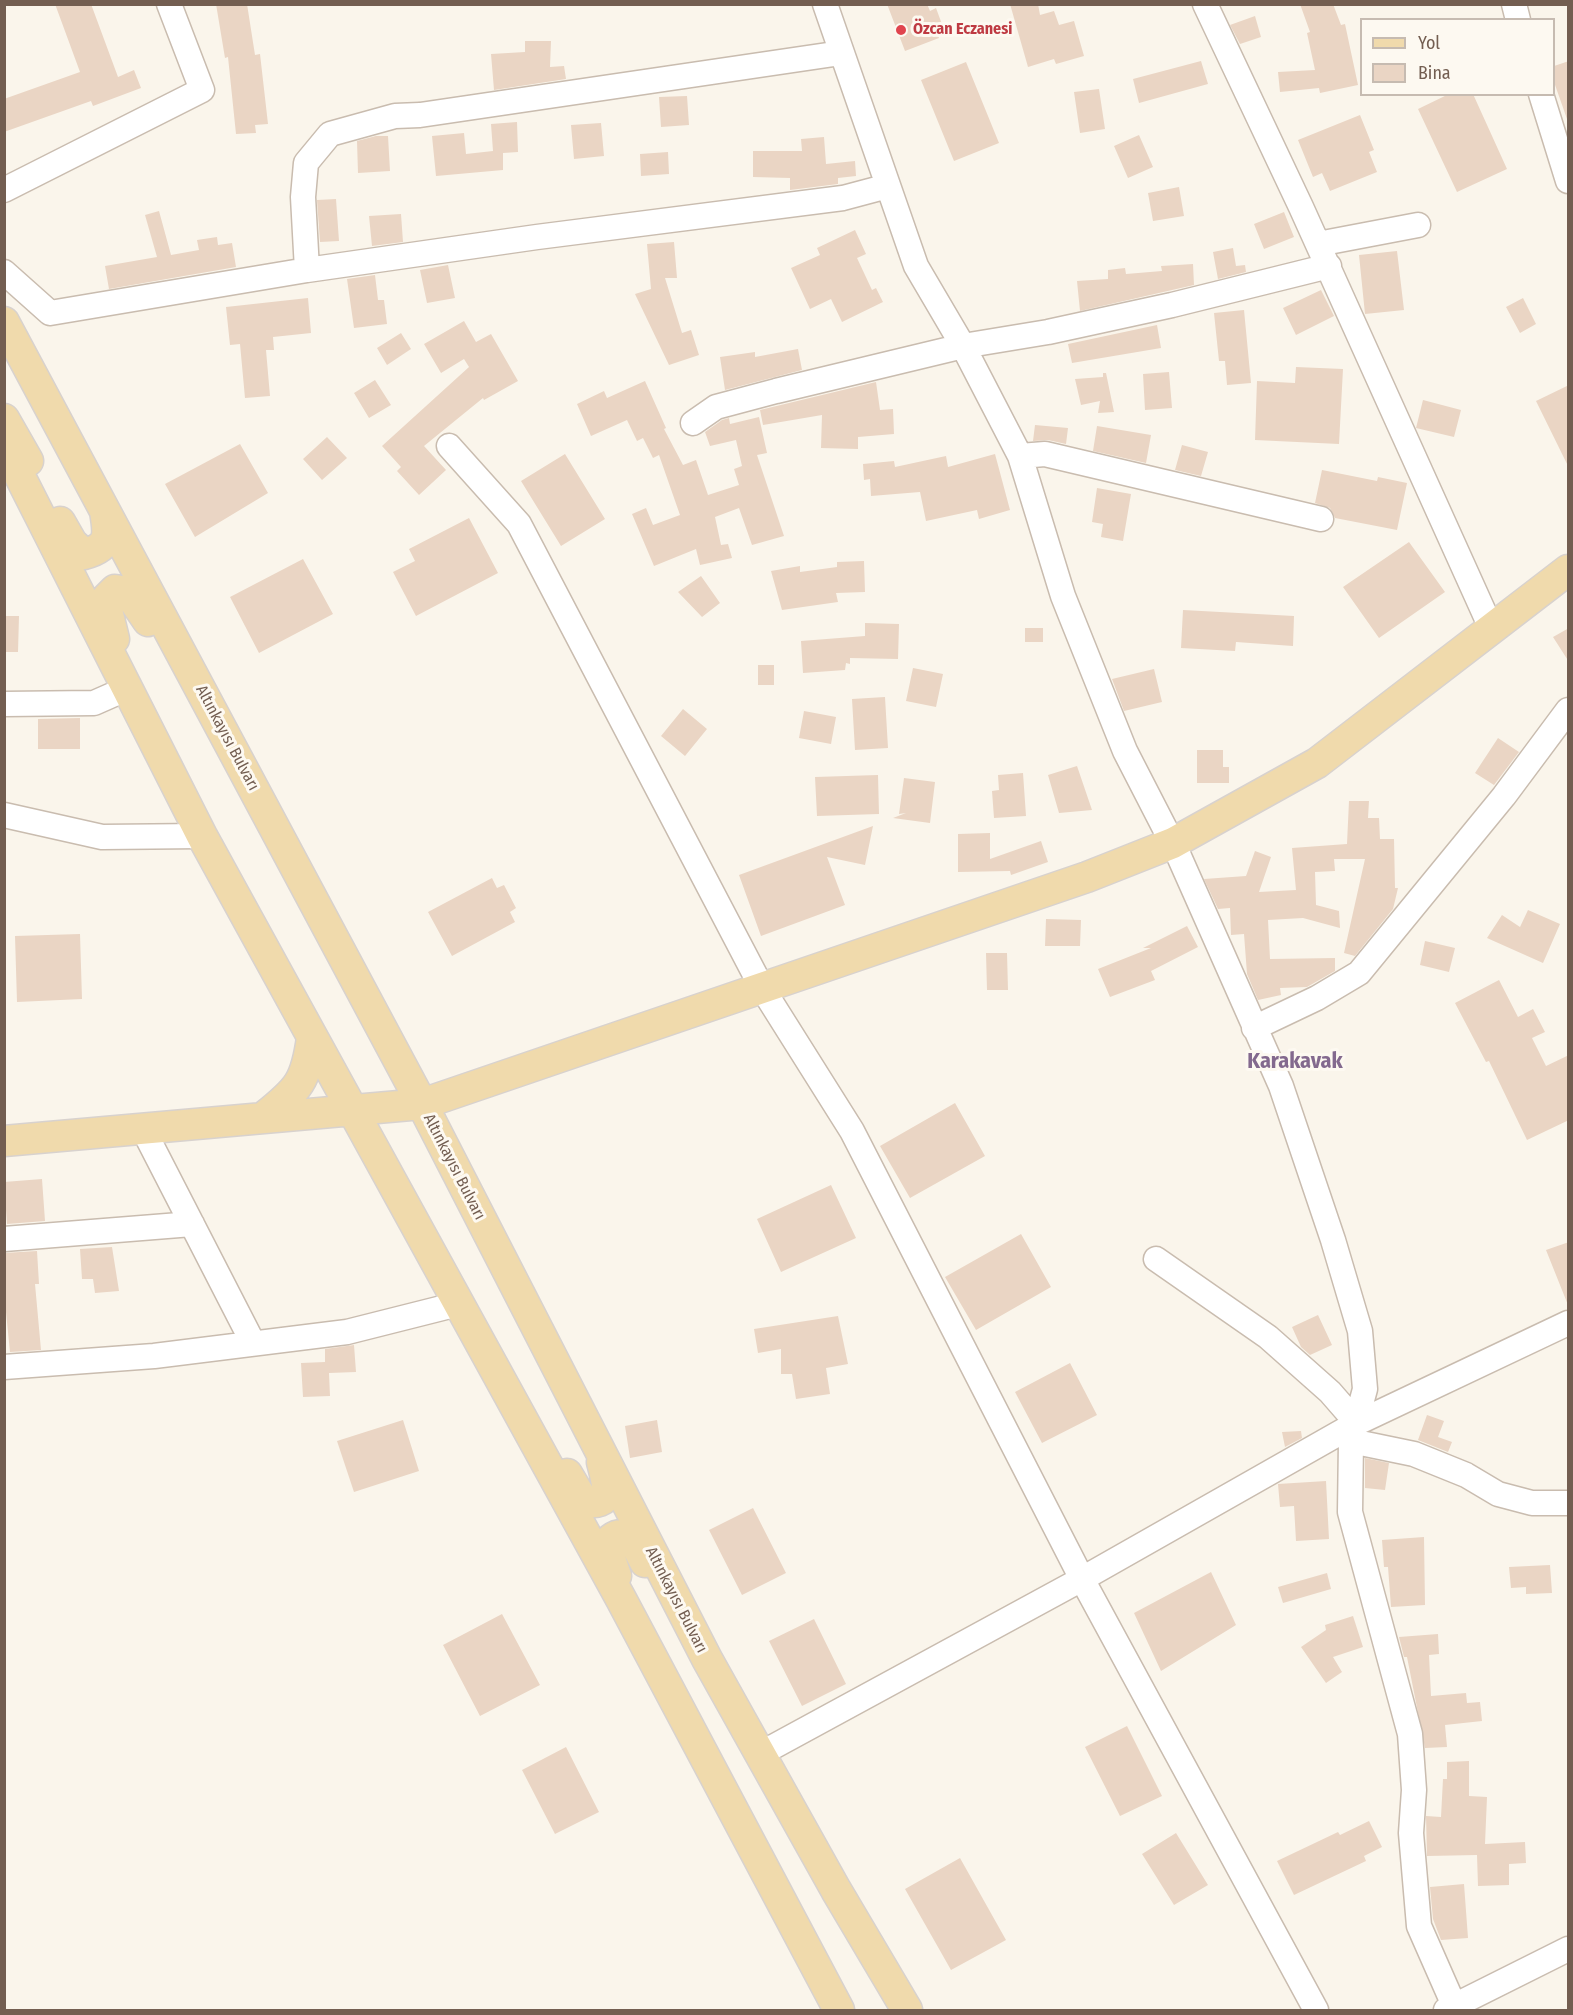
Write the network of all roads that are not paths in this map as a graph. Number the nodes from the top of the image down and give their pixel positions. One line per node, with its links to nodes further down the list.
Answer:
1 (169, 4): 8 (street)
2 (825, 4): 4 (street)
3 (1205, 4): 10 (street)
4 (840, 53): 7 (street); 12 (street)
5 (1541, 96): 6 (street)
6 (1569, 181)
7 (888, 186): 12 (street); 15 (street)
8 (4, 190)
9 (1418, 225): 10 (street)
10 (1318, 244): 11 (street)
11 (1329, 266): 15 (street); 24 (street)
12 (308, 270): 13 (street)
13 (4, 272)
14 (4, 322): 21 (main road, Altınkayısı Bulvarı)
15 (963, 346): 17 (street); 20 (street)
16 (4, 419): 21 (main road)
17 (693, 423)
18 (4, 445): 25 (main road)
19 (449, 446): 32 (street)
20 (1020, 456): 22 (street); 31 (street)
21 (105, 511): 28 (main road, Altınkayısı Bulvarı)
22 (1321, 519)
23 (1569, 570): 24 (main road)
24 (1492, 630): 31 (main road)
25 (128, 688): 26 (street); 28 (main road); 30 (main road)
26 (4, 704)
27 (1569, 710): 33 (street)
28 (265, 809): 35 (main road, Altınkayısı Bulvarı)
29 (4, 815): 30 (street)
30 (202, 836): 34 (main road)
31 (1173, 843): 32 (main road); 33 (street)
32 (762, 988): 35 (main road); 50 (street)
33 (1254, 1029): 47 (street)
34 (312, 1038): 36 (main road); 37 (main road)
35 (422, 1104): 36 (main road); 48 (main road, Altınkayısı Bulvarı)
36 (351, 1108): 37 (main road); 43 (main road)
37 (265, 1116): 38 (main road)
38 (143, 1129): 39 (main road); 40 (street)
39 (4, 1141)
40 (192, 1224): 41 (street); 45 (street)
41 (4, 1239)
42 (1156, 1259): 47 (street)
43 (458, 1304): 45 (street); 48 (main road); 51 (main road)
44 (1569, 1323): 47 (street)
45 (253, 1343): 46 (street)
46 (4, 1367)
47 (1354, 1432): 49 (street); 50 (street); 56 (street)
48 (598, 1448): 52 (main road, Altınkayısı Bulvarı)
49 (1569, 1503)
50 (1082, 1579): 53 (street); 58 (street)
51 (634, 1622): 52 (main road); 55 (main road)
52 (732, 1705): 53 (main road, Altınkayısı Bulvarı)
53 (760, 1754): 57 (main road, Altınkayısı Bulvarı)
54 (1569, 1949): 56 (street)
55 (831, 2009)
56 (1453, 2009)
57 (907, 2010)
58 (1316, 2010)

